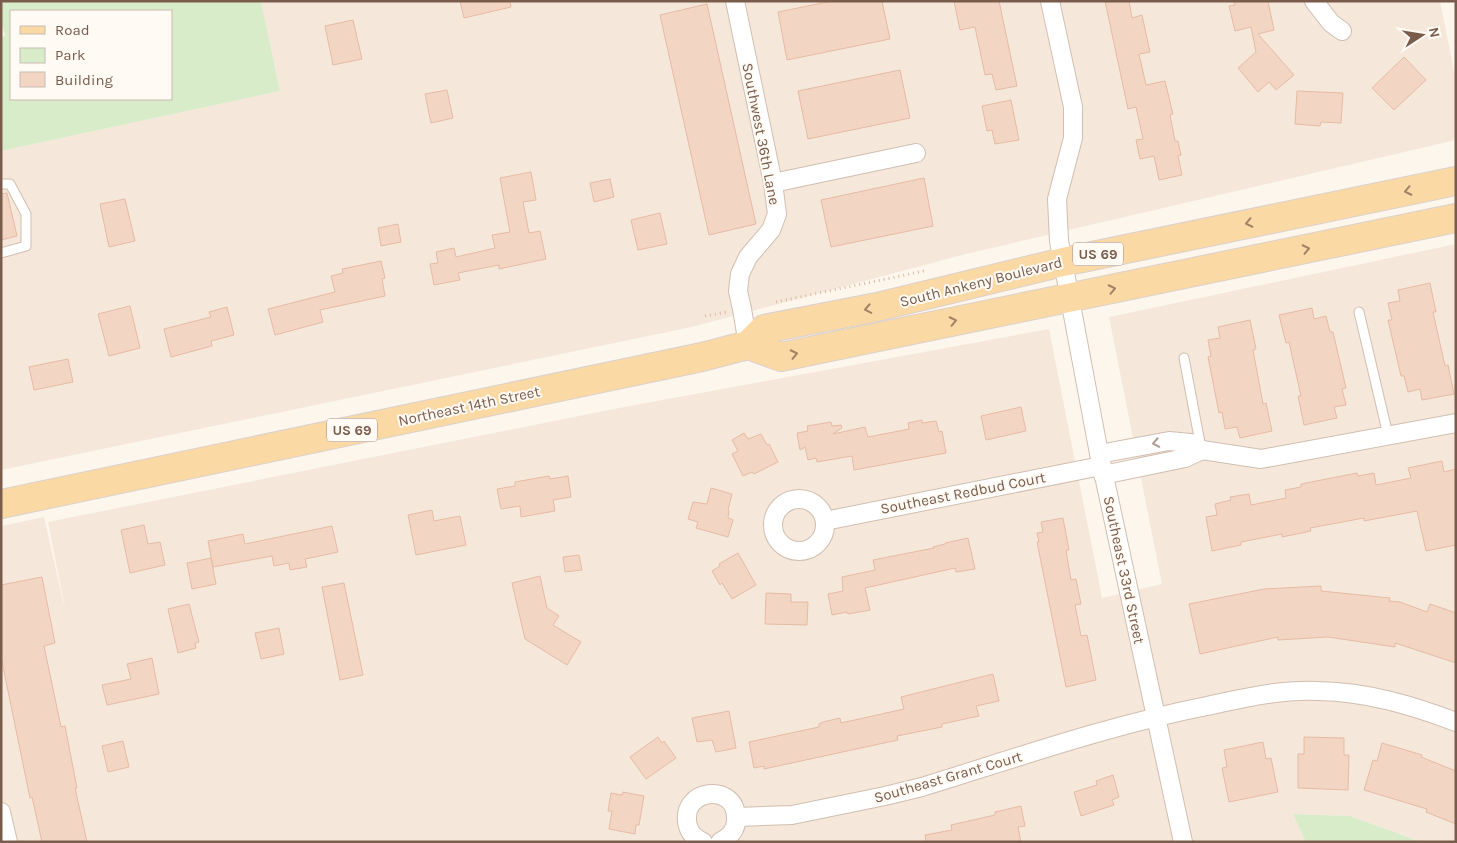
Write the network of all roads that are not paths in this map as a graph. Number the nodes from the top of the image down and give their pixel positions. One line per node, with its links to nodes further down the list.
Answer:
1 (735, 1): 7 (street, Southwest 36th Lane)
2 (1050, 1): 11 (street, Southeast 33rd Street)
3 (1314, 1): 4 (street)
4 (1342, 31)
5 (916, 153): 7 (street)
6 (1456, 181): 11 (main road, South Ankeny Boulevard / US 69, one-way to 11)
7 (773, 183): 14 (street, Southwest 36th Lane)
8 (1, 184): 10 (lane)
9 (1456, 218): 12 (main road, South Ankeny Boulevard / US 69, one-way to 9)
10 (1, 253)
11 (1062, 262): 12 (street, Southeast 33rd Street); 14 (main road, South Ankeny Boulevard / US 69, one-way to 14)
12 (1069, 298): 14 (main road, South Ankeny Boulevard / US 69, one-way to 12); 20 (street, Southeast 33rd Street)
13 (1359, 312): 18 (lane)
14 (748, 345): 15 (main road, South Ankeny Boulevard / US 69)
15 (702, 357): 21 (main road, Northeast 14th Street / US 69)
16 (1184, 358): 19 (lane)
17 (1456, 423): 18 (street, Southeast Redbud Court)
18 (1388, 435): 19 (street, Southeast Redbud Court)
19 (1202, 450): 20 (street, Southeast Redbud Court)
20 (1101, 465): 22 (street, Southeast Redbud Court); 23 (street, Southeast 33rd Street)
21 (1, 504)
22 (825, 521)
23 (1156, 716): 24 (street, Southeast Grant Court); 26 (street, Southeast Grant Court); 30 (street, Southeast 33rd Street)
24 (1456, 722)
25 (1, 812): 27 (street)
26 (737, 816): 28 (street); 29 (street)
27 (8, 842)
28 (703, 842)
29 (720, 842)
30 (1182, 842)

